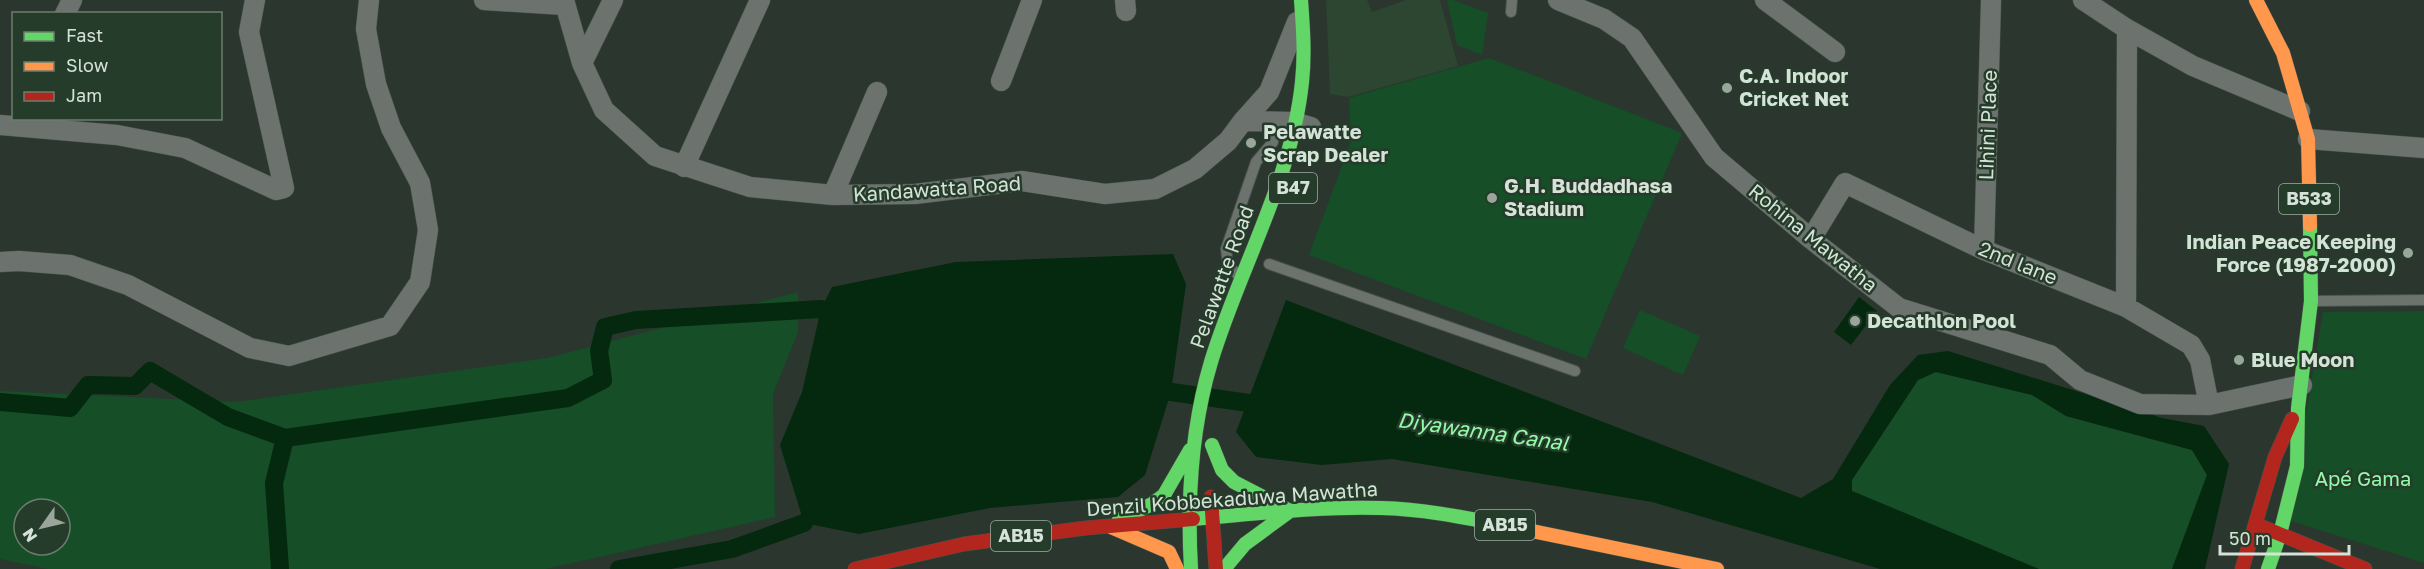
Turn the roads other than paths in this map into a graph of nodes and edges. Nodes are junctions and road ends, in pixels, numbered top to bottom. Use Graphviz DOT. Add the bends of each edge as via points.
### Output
graph roads {
  1 [pos="255,0"];
  2 [pos="369,0"];
  3 [pos="484,0"];
  4 [pos="613,0"];
  5 [pos="760,0"];
  6 [pos="1032,0"];
  7 [pos="1512,0"];
  8 [pos="1558,0"];
  9 [pos="1765,0"];
  10 [pos="1991,0"];
  11 [pos="2083,0"];
  12 [pos="2256,0"];
  13 [pos="564,3"];
  14 [pos="1301,5"];
  15 [pos="1511,12"];
  16 [pos="2127,29"];
  17 [pos="1835,52"];
  18 [pos="582,63"];
  19 [pos="1001,81"];
  20 [pos="877,92"];
  21 [pos="2300,111"];
  22 [pos="7,121"];
  23 [pos="1243,121"];
  24 [pos="1301,125"];
  25 [pos="2308,139"];
  26 [pos="1273,142"];
  27 [pos="1292,144"];
  28 [pos="2424,148"];
  29 [pos="684,167"];
  30 [pos="833,195"];
  31 [pos="1811,239"];
  32 [pos="1984,250"];
  33 [pos="0,262"];
  34 [pos="1268,264"];
  35 [pos="1242,278"];
  36 [pos="2424,300"];
  37 [pos="2310,301"];
  38 [pos="2127,307"];
  39 [pos="1575,370"];
  40 [pos="2302,386"];
  41 [pos="2209,405"];
  42 [pos="2298,408"];
  43 [pos="1195,438"];
  44 [pos="1291,511"];
  45 [pos="1212,517"];
  46 [pos="1188,518"];
  47 [pos="2255,524"];
  48 [pos="1108,525"];
  49 [pos="2280,534"];
  50 [pos="2250,538"];
  51 [pos="2279,551"];
  52 [pos="1693,566"];
  53 [pos="855,569"];
  54 [pos="1177,569"];
  55 [pos="1191,569"];
  56 [pos="1216,569"];
  57 [pos="1224,569"];
  58 [pos="1717,569"];
  59 [pos="2242,569"];
  60 [pos="2268,569"];
  61 [pos="2365,569"];
  1 -- 22 [label="street" via="249,32 284,188 276,190 185,148"];
  2 -- 33 [label="street" via="366,29 376,84 391,128 420,183 428,230 420,282 390,326 289,356 250,348 128,285 70,265"];
  3 -- 13 [label="street, Kandawatta Road"];
  4 -- 18 [label="street"];
  5 -- 29 [label="street"];
  6 -- 19 [label="street"];
  7 -- 15 [label="lane"];
  8 -- 31 [label="street, Rohina Mawatha" via="1604,19 1632,38 1714,157"];
  9 -- 17 [label="street"];
  10 -- 32 [label="street, Lihini Place"];
  11 -- 16 [label="street"];
  12 -- 21 [label="main road, B533" via="2283,53"];
  13 -- 18 [label="street, Kandawatta Road"];
  14 -- 23 [label="street, Kandawatta Road" via="1269,92"];
  14 -- 24 [label="main road, Pelawatte Road / B47"];
  16 -- 21 [label="street" via="2193,66"];
  16 -- 38 [label="street"];
  18 -- 29 [label="street, Kandawatta Road" via="604,110 655,156"];
  20 -- 30 [label="street"];
  21 -- 25 [label="main road, B533"];
  23 -- 24 [label="street"];
  23 -- 30 [label="street, Kandawatta Road" via="1228,141 1195,169 1155,189 1105,194 1022,181 915,194"];
  24 -- 26 [label="lane"];
  24 -- 27 [label="main road, Pelawatte Road / B47"];
  25 -- 28 [label="street"];
  25 -- 37 [label="main road, B533"];
  26 -- 27 [label="lane"];
  26 -- 35 [label="lane" via="1256,162 1226,249 1228,265"];
  27 -- 35 [label="main road, Pelawatte Road / B47"];
  29 -- 30 [label="street, Kandawatta Road" via="750,187"];
  31 -- 32 [label="street, 2nd lane" via="1845,183"];
  31 -- 41 [label="street, Rohina Mawatha" via="1899,308 2050,355 2080,380 2140,404"];
  32 -- 38 [label="street, 2nd lane"];
  34 -- 39 [label="lane"];
  35 -- 43 [label="main road, Pelawatte Road / B47" via="1211,363"];
  36 -- 37 [label="lane"];
  37 -- 40 [label="main road, B533"];
  38 -- 41 [label="street, 2nd lane" via="2191,345 2200,360"];
  40 -- 41 [label="street, Rohina Mawatha"];
  40 -- 42 [label="main road, B533"];
  42 -- 47 [label="main road, B533" via="2275,458"];
  42 -- 49 [label="main road, B533" via="2296,466"];
  43 -- 46 [label="main road, Pelawatte Road / B47"];
  43 -- 48 [label="main road" via="1164,495"];
  44 -- 45 [label="main road, Denzil Kobbekaduwa Mawatha / AB15"];
  44 -- 45 [label="main road" via="1233,482 1222,470 1214,436"];
  44 -- 52 [label="main road, Denzil Kobbekaduwa Mawatha / AB15" via="1380,508 1449,514"];
  44 -- 57 [label="main road" via="1245,544"];
  45 -- 46 [label="main road, Denzil Kobbekaduwa Mawatha / AB15"];
  45 -- 56 [label="main road"];
  46 -- 48 [label="main road, Denzil Kobbekaduwa Mawatha / AB15"];
  46 -- 55 [label="main road, Pelawatte Road / B47"];
  47 -- 49 [label="main road"];
  47 -- 50 [label="main road, B533"];
  48 -- 53 [label="main road, Denzil Kobbekaduwa Mawatha / AB15" via="964,544"];
  48 -- 54 [label="main road" via="1168,552"];
  49 -- 51 [label="main road, B533"];
  49 -- 61 [label="main road"];
  50 -- 51 [label="main road"];
  50 -- 59 [label="main road, B533"];
  51 -- 60 [label="main road, B533"];
  52 -- 58 [label="main road, Denzil Kobbekaduwa Mawatha / AB15"];
}
